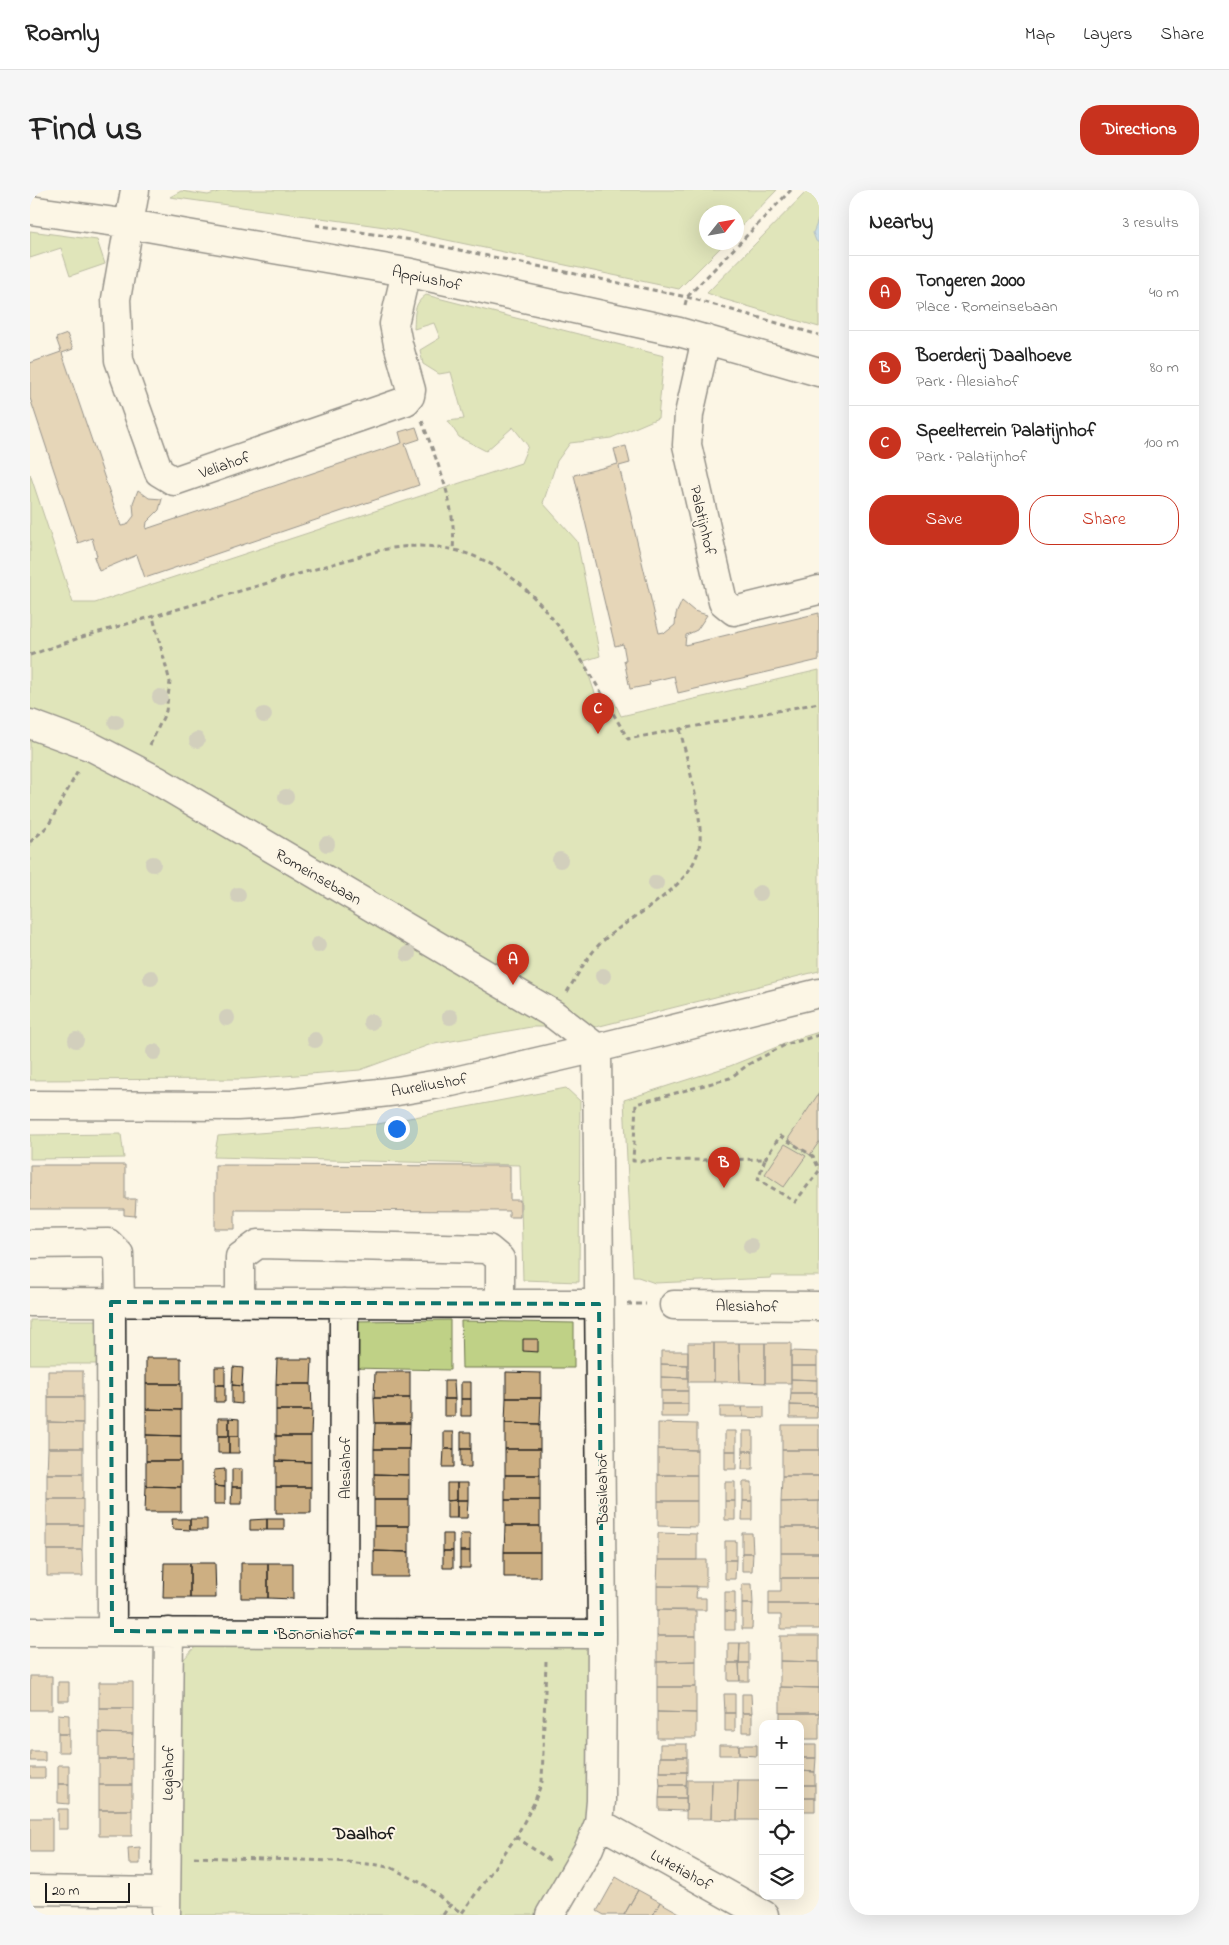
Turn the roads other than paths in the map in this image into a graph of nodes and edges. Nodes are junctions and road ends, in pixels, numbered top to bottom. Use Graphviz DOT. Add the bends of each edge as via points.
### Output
graph roads {
  1 [pos="135,190"];
  2 [pos="30,210"];
  3 [pos="130,224"];
  4 [pos="406,272"];
  5 [pos="706,339"];
  6 [pos="819,372"];
  7 [pos="819,590"];
  8 [pos="30,724"];
  9 [pos="819,993"];
  10 [pos="597,1048"];
  11 [pos="30,1105"];
  12 [pos="30,1244"];
  13 [pos="30,1302"];
  14 [pos="116,1302"];
  15 [pos="240,1303"];
  16 [pos="344,1303"];
  17 [pos="500,1304"];
  18 [pos="599,1304"];
  19 [pos="674,1304"];
  20 [pos="819,1306"];
  21 [pos="112,1631"];
  22 [pos="30,1632"];
  23 [pos="169,1632"];
  24 [pos="343,1633"];
  25 [pos="602,1634"];
  26 [pos="599,1823"];
  27 [pos="30,1890"];
  28 [pos="166,1903"];
  29 [pos="550,1915"];
  30 [pos="764,1915"];
  1 -- 3 [label="street, Veliahof"];
  2 -- 3 [label="street, Appiushof"];
  3 -- 4 [label="street, Appiushof"];
  3 -- 4 [label="street, Veliahof" via="116,299 119,360 159,472 174,481 406,401 411,390 394,324"];
  4 -- 5 [label="street, Appiushof"];
  5 -- 6 [label="street, Appiushof"];
  5 -- 7 [label="street, Palatijnhof" via="689,414 687,445 723,602 734,611"];
  8 -- 10 [label="street, Romeinsebaan" via="92,747 158,781 553,1014"];
  9 -- 10 [label="street, Aureliushof"];
  10 -- 11 [label="street, Aureliushof" via="442,1083 301,1102 237,1106"];
  10 -- 18 [label="street, Basileahof"];
  12 -- 14 [label="street" via="108,1243 119,1254"];
  13 -- 14 [label="street"];
  14 -- 15 [label="street"];
  14 -- 21 [label="street"];
  15 -- 16 [label="street"];
  15 -- 17 [label="street" via="240,1257 258,1244 488,1248 500,1259"];
  16 -- 17 [label="street"];
  16 -- 24 [label="street, Alesiahof"];
  17 -- 18 [label="street"];
  18 -- 25 [label="street, Basileahof"];
  19 -- 20 [label="street, Alesiahof"];
  21 -- 22 [label="street, Bononiahof"];
  21 -- 23 [label="street, Bononiahof"];
  23 -- 24 [label="street, Bononiahof"];
  23 -- 28 [label="street, Legiahof"];
  24 -- 25 [label="street, Bononiahof"];
  25 -- 26 [label="street, Basileahof"];
  26 -- 29 [label="street, Basileahof" via="589,1848"];
  26 -- 30 [label="street, Lutetiahof"];
  27 -- 28 [label="street"];
}
